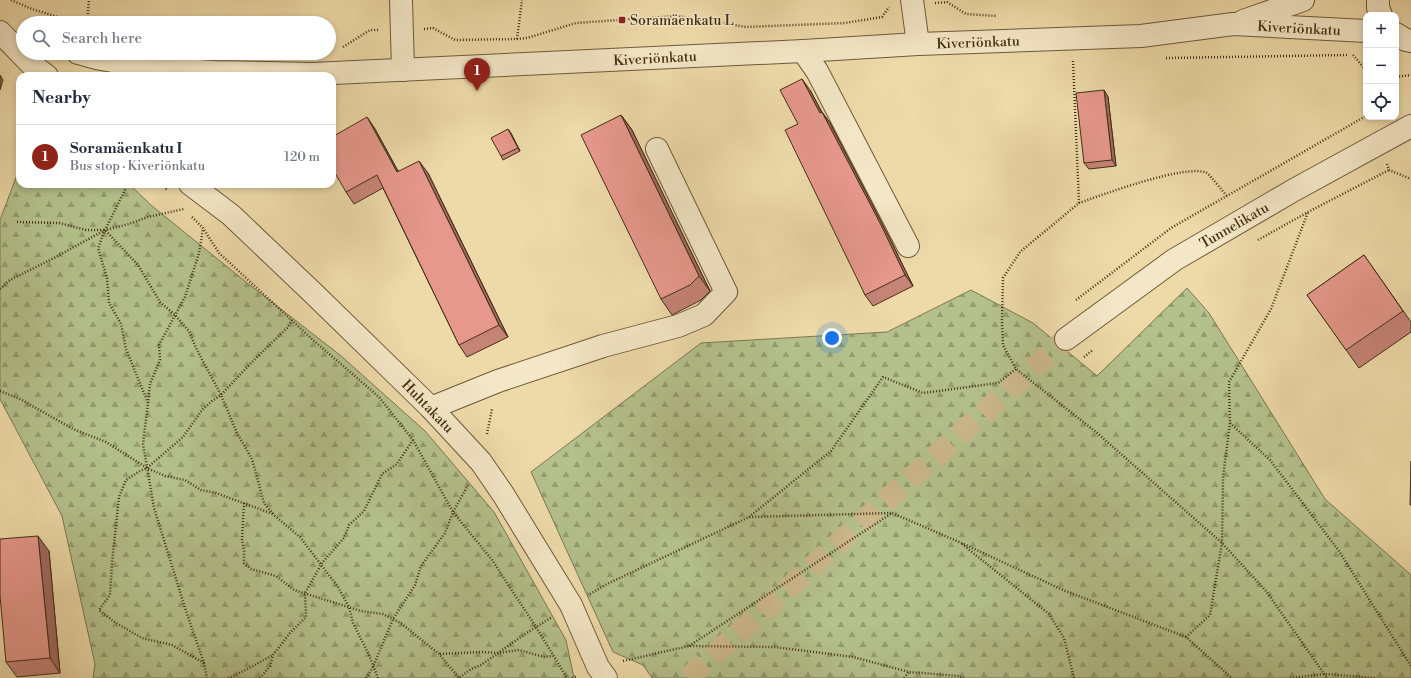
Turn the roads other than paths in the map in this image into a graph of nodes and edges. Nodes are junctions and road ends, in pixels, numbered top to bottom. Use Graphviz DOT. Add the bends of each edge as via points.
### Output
graph roads {
  1 [pos="401,0"];
  2 [pos="1303,0"];
  3 [pos="1378,0"];
  4 [pos="912,2"];
  5 [pos="1380,12"];
  6 [pos="1233,24"];
  7 [pos="0,25"];
  8 [pos="1363,31"];
  9 [pos="0,32"];
  10 [pos="16,33"];
  11 [pos="1399,36"];
  12 [pos="1411,41"];
  13 [pos="918,44"];
  14 [pos="16,49"];
  15 [pos="803,51"];
  16 [pos="27,60"];
  17 [pos="103,60"];
  18 [pos="403,70"];
  19 [pos="42,72"];
  20 [pos="148,72"];
  21 [pos="214,72"];
  22 [pos="336,73"];
  23 [pos="1411,126"];
  24 [pos="657,149"];
  25 [pos="195,188"];
  26 [pos="908,246"];
  27 [pos="1066,339"];
  28 [pos="431,408"];
  29 [pos="602,673"];
  1 -- 18 [label="street"];
  2 -- 6 [label="street, Kiveriönkatu"];
  3 -- 5 [label="street"];
  4 -- 13 [label="street"];
  6 -- 8 [label="street, Kiveriönkatu"];
  6 -- 13 [label="street, Kiveriönkatu" via="1141,36"];
  7 -- 10 [label="street"];
  9 -- 14 [label="street"];
  11 -- 12 [label="street"];
  13 -- 15 [label="street, Kiveriönkatu"];
  15 -- 18 [label="street, Kiveriönkatu"];
  15 -- 26 [label="street" via="817,71"];
  16 -- 19 [label="street"];
  17 -- 20 [label="street, Kiveriönkatu"];
  18 -- 22 [label="street, Kiveriönkatu"];
  20 -- 21 [label="street, Kiveriönkatu"];
  23 -- 27 [label="street, Tunnelikatu" via="1174,260"];
  24 -- 28 [label="street" via="726,292 704,314 678,326 603,346 498,381"];
  25 -- 28 [label="street, Huhtakatu" via="231,215"];
  28 -- 29 [label="street, Huhtakatu" via="481,462 503,494 571,606"];
}
